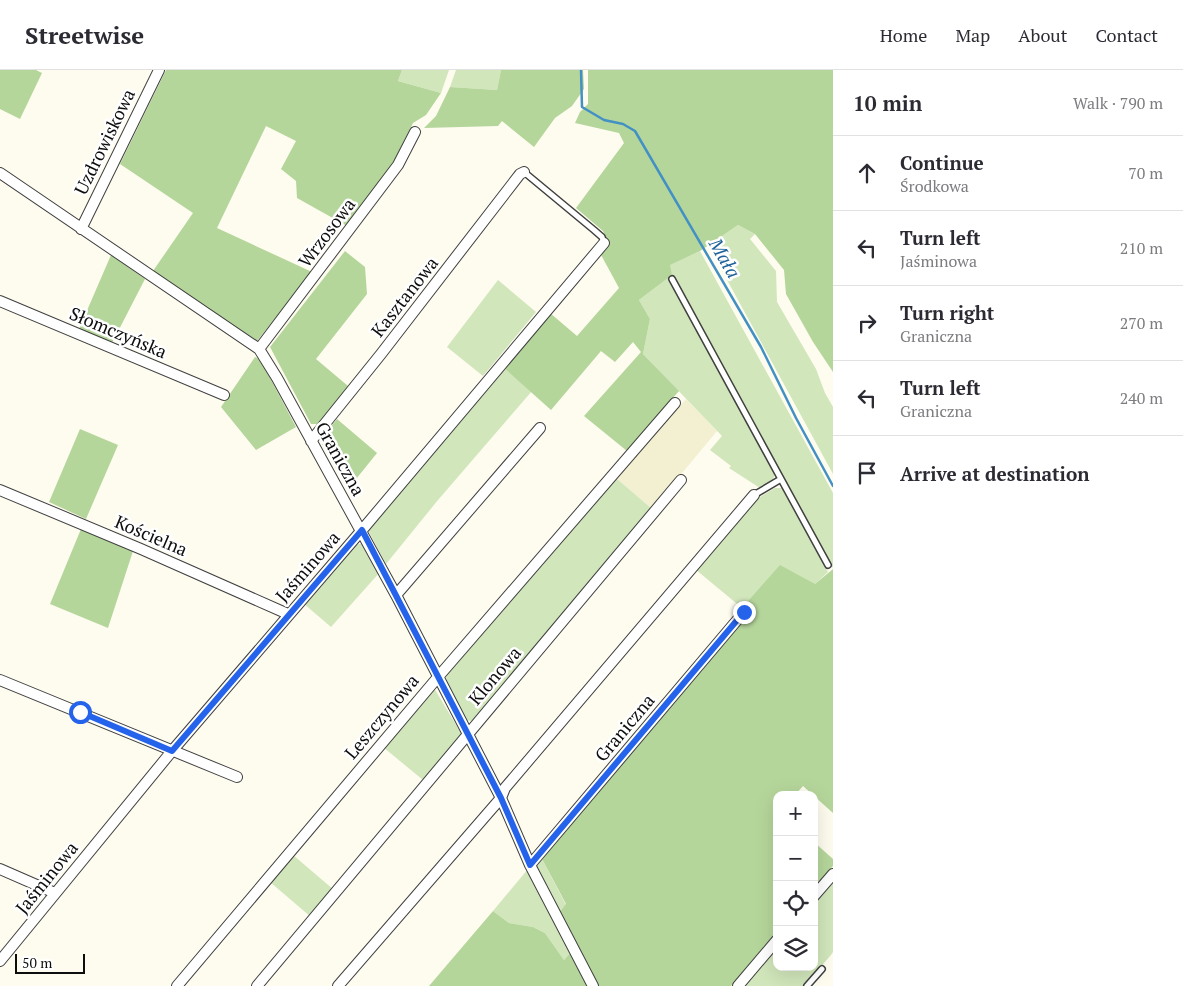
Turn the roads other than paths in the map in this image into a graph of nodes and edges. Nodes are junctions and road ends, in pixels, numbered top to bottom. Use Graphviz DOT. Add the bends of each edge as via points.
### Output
graph roads {
  1 [pos="159,70"];
  2 [pos="415,132"];
  3 [pos="524,172"];
  4 [pos="0,174"];
  5 [pos="81,229"];
  6 [pos="604,243"];
  7 [pos="672,279"];
  8 [pos="0,301"];
  9 [pos="259,349"];
  10 [pos="224,395"];
  11 [pos="675,403"];
  12 [pos="540,428"];
  13 [pos="311,441"];
  14 [pos="781,479"];
  15 [pos="681,480"];
  16 [pos="0,490"];
  17 [pos="754,495"];
  18 [pos="362,530"];
  19 [pos="828,565"];
  20 [pos="396,595"];
  21 [pos="744,612"];
  22 [pos="288,614"];
  23 [pos="438,677"];
  24 [pos="0,680"];
  25 [pos="468,734"];
  26 [pos="172,751"];
  27 [pos="237,777"];
  28 [pos="501,798"];
  29 [pos="530,865"];
  30 [pos="0,869"];
  31 [pos="833,874"];
  32 [pos="818,891"];
  33 [pos="55,894"];
  34 [pos="773,945"];
  35 [pos="0,961"];
  36 [pos="822,969"];
  37 [pos="177,986"];
  38 [pos="257,986"];
  39 [pos="338,986"];
  40 [pos="593,986"];
  41 [pos="738,986"];
  42 [pos="807,986"];
  1 -- 5 [label="street, Uzdrowiskowa"];
  2 -- 9 [label="street, Wrzosowa" via="398,165"];
  3 -- 6 [label="lane" via="602,237"];
  3 -- 13 [label="street, Kasztanowa"];
  4 -- 5 [label="street, Graniczna"];
  5 -- 9 [label="street, Graniczna"];
  6 -- 18 [label="street, Jaśminowa"];
  7 -- 14 [label="lane"];
  8 -- 10 [label="street, Słomczyńska"];
  9 -- 13 [label="street, Graniczna"];
  11 -- 23 [label="street, Leszczynowa"];
  12 -- 20 [label="street"];
  13 -- 18 [label="street, Graniczna"];
  14 -- 17 [label="lane"];
  14 -- 19 [label="lane"];
  15 -- 25 [label="street, Klonowa"];
  16 -- 22 [label="street, Kościelna"];
  17 -- 28 [label="street" via="504,788"];
  18 -- 20 [label="street, Graniczna"];
  18 -- 22 [label="street, Jaśminowa"];
  20 -- 23 [label="street, Graniczna"];
  21 -- 29 [label="street, Graniczna"];
  22 -- 26 [label="street, Jaśminowa"];
  23 -- 25 [label="street, Graniczna"];
  23 -- 37 [label="street, Leszczynowa"];
  24 -- 26 [label="street"];
  25 -- 28 [label="street, Graniczna"];
  25 -- 38 [label="street, Klonowa"];
  26 -- 27 [label="street"];
  26 -- 33 [label="street, Jaśminowa"];
  28 -- 29 [label="street, Graniczna"];
  28 -- 39 [label="street"];
  29 -- 40 [label="street, Graniczna"];
  30 -- 33 [label="street"];
  31 -- 32 [label="street"];
  33 -- 35 [label="street, Jaśminowa"];
  34 -- 41 [label="street"];
  36 -- 42 [label="lane"];
}
